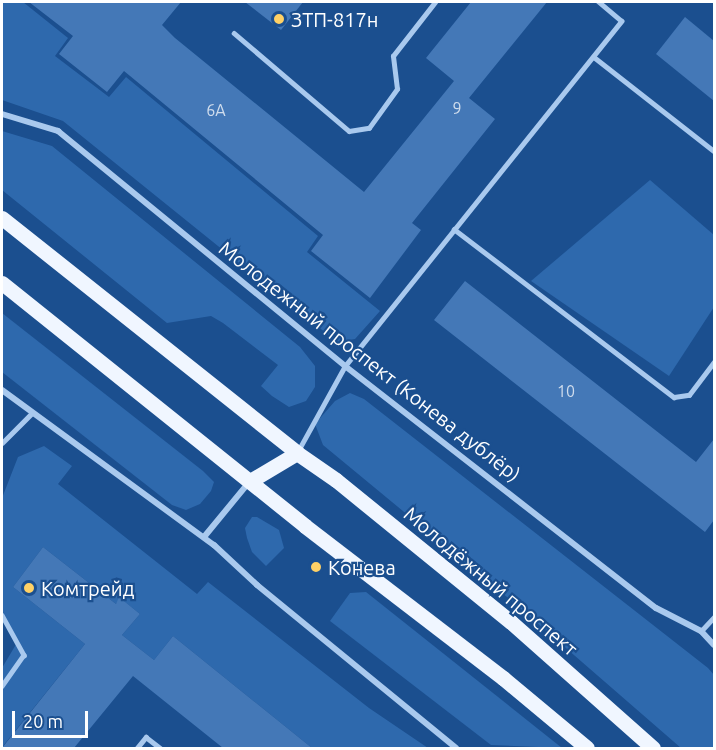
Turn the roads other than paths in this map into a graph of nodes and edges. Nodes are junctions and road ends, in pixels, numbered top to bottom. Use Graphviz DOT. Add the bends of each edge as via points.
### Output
graph roads {
  1 [pos="435,2"];
  2 [pos="598,2"];
  3 [pos="234,33"];
  4 [pos="594,57"];
  5 [pos="2,114"];
  6 [pos="714,151"];
  7 [pos="2,218"];
  8 [pos="454,229"];
  9 [pos="2,283"];
  10 [pos="714,362"];
  11 [pos="345,366"];
  12 [pos="2,390"];
  13 [pos="32,413"];
  14 [pos="2,443"];
  15 [pos="297,453"];
  16 [pos="250,481"];
  17 [pos="204,537"];
  18 [pos="2,615"];
  19 [pos="714,617"];
  20 [pos="701,631"];
  21 [pos="714,645"];
  22 [pos="2,686"];
  23 [pos="137,748"];
  24 [pos="160,748"];
  25 [pos="454,748"];
  26 [pos="587,748"];
  27 [pos="653,748"];
  1 -- 3 [label="lane" via="393,56 398,89 369,128 349,131"];
  2 -- 4 [label="lane" via="621,21"];
  4 -- 6 [label="lane"];
  4 -- 8 [label="lane"];
  5 -- 11 [label="street, Молодежный проспект (Конева дублёр)" via="58,130"];
  7 -- 15 [label="main road, Молодёжный проспект"];
  8 -- 10 [label="lane" via="674,397 689,395"];
  8 -- 11 [label="lane"];
  9 -- 16 [label="main road"];
  11 -- 15 [label="lane"];
  11 -- 20 [label="street, Молодежный проспект (Конева дублёр)" via="656,608"];
  12 -- 13 [label="street"];
  13 -- 14 [label="lane"];
  13 -- 17 [label="street"];
  15 -- 16 [label="main road"];
  15 -- 27 [label="main road, Молодёжный проспект" via="512,622"];
  16 -- 17 [label="street"];
  16 -- 26 [label="main road"];
  17 -- 25 [label="street"];
  18 -- 22 [label="lane" via="24,655"];
  19 -- 20 [label="lane"];
  20 -- 21 [label="street, Молодежный проспект (Конева дублёр)"];
  23 -- 24 [label="lane" via="146,736"];
}
